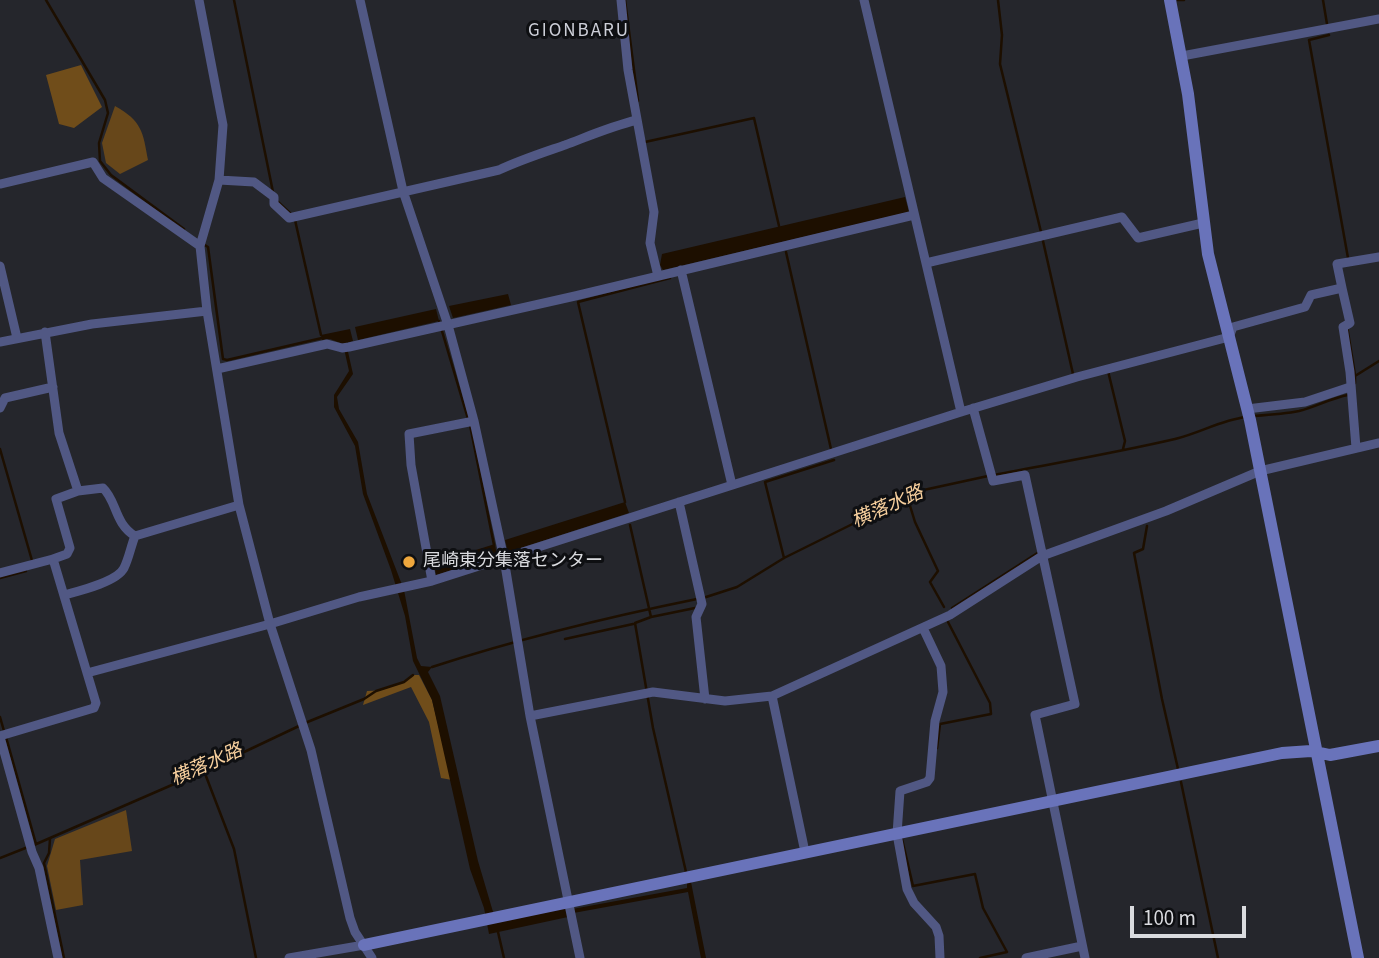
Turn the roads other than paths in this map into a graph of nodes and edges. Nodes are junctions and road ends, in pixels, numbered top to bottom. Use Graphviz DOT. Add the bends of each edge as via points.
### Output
graph roads {
  1 [pos="199,0"];
  2 [pos="360,0"];
  3 [pos="621,0"];
  4 [pos="864,0"];
  5 [pos="1170,0"];
  6 [pos="1379,19"];
  7 [pos="1182,56"];
  8 [pos="637,120"];
  9 [pos="219,180"];
  10 [pos="0,184"];
  11 [pos="403,191"];
  12 [pos="914,215"];
  13 [pos="1203,223"];
  14 [pos="201,242"];
  15 [pos="1379,257"];
  16 [pos="926,263"];
  17 [pos="0,266"];
  18 [pos="670,273"];
  19 [pos="1342,288"];
  20 [pos="207,311"];
  21 [pos="448,325"];
  22 [pos="45,332"];
  23 [pos="1229,337"];
  24 [pos="17,338"];
  25 [pos="0,342"];
  26 [pos="217,369"];
  27 [pos="53,387"];
  28 [pos="1351,393"];
  29 [pos="0,408"];
  30 [pos="973,408"];
  31 [pos="961,412"];
  32 [pos="1249,415"];
  33 [pos="469,421"];
  34 [pos="1379,443"];
  35 [pos="1356,448"];
  36 [pos="1260,471"];
  37 [pos="732,485"];
  38 [pos="78,491"];
  39 [pos="679,502"];
  40 [pos="239,505"];
  41 [pos="135,536"];
  42 [pos="1042,556"];
  43 [pos="53,559"];
  44 [pos="504,559"];
  45 [pos="0,573"];
  46 [pos="432,581"];
  47 [pos="64,595"];
  48 [pos="270,624"];
  49 [pos="923,628"];
  50 [pos="87,673"];
  51 [pos="772,696"];
  52 [pos="705,699"];
  53 [pos="530,716"];
  54 [pos="2,736"];
  55 [pos="1379,746"];
  56 [pos="1317,753"];
  57 [pos="1052,802"];
  58 [pos="897,834"];
  59 [pos="805,852"];
  60 [pos="569,901"];
  61 [pos="364,945"];
  62 [pos="1082,946"];
  63 [pos="58,958"];
  64 [pos="289,958"];
  65 [pos="372,958"];
  66 [pos="580,958"];
  67 [pos="940,958"];
  68 [pos="1026,958"];
  69 [pos="1085,958"];
  70 [pos="1358,958"];
  1 -- 9 [label="street" via="223,125"];
  2 -- 11 [label="street"];
  3 -- 8 [label="street"];
  4 -- 12 [label="street"];
  5 -- 7 [label="street"];
  6 -- 7 [label="street"];
  7 -- 13 [label="street"];
  8 -- 11 [label="street" via="607,127 499,170"];
  8 -- 18 [label="street" via="654,212 650,243"];
  9 -- 11 [label="street" via="254,182 274,197 274,204 289,218"];
  9 -- 14 [label="street"];
  10 -- 14 [label="street" via="93,162 103,178"];
  11 -- 21 [label="street"];
  12 -- 16 [label="street"];
  12 -- 18 [label="street"];
  13 -- 16 [label="street" via="1138,238 1122,217"];
  13 -- 23 [label="street"];
  14 -- 20 [label="street"];
  15 -- 19 [label="street" via="1338,264"];
  16 -- 31 [label="street"];
  17 -- 24 [label="street"];
  18 -- 21 [label="street"];
  18 -- 37 [label="street"];
  19 -- 23 [label="street" via="1311,295 1305,307 1233,327"];
  19 -- 28 [label="street"];
  20 -- 22 [label="street"];
  20 -- 26 [label="street"];
  21 -- 26 [label="street" via="345,348 327,344"];
  21 -- 33 [label="street"];
  22 -- 24 [label="street"];
  22 -- 27 [label="street"];
  23 -- 30 [label="street"];
  23 -- 32 [label="street"];
  24 -- 25 [label="street"];
  26 -- 40 [label="street"];
  27 -- 29 [label="street" via="5,398"];
  27 -- 38 [label="street" via="60,433"];
  28 -- 32 [label="street"];
  28 -- 35 [label="street"];
  30 -- 31 [label="street"];
  30 -- 42 [label="street" via="993,481 1025,475"];
  31 -- 37 [label="street"];
  32 -- 36 [label="street"];
  33 -- 44 [label="street"];
  33 -- 46 [label="street" via="409,434"];
  34 -- 35 [label="street"];
  35 -- 36 [label="street"];
  36 -- 42 [label="street"];
  36 -- 56 [label="street"];
  37 -- 39 [label="street"];
  38 -- 41 [label="street" via="107,491 117,517"];
  38 -- 43 [label="street" via="56,499 70,548"];
  39 -- 44 [label="street"];
  39 -- 52 [label="street" via="702,604 696,617"];
  40 -- 41 [label="street"];
  40 -- 48 [label="street"];
  41 -- 47 [label="street" via="118,575"];
  42 -- 49 [label="street"];
  42 -- 57 [label="street" via="1074,704 1035,715"];
  43 -- 45 [label="street"];
  43 -- 47 [label="street"];
  44 -- 46 [label="street"];
  44 -- 53 [label="street"];
  46 -- 48 [label="street"];
  47 -- 50 [label="street"];
  48 -- 50 [label="street"];
  48 -- 61 [label="street" via="305,731 350,918"];
  49 -- 51 [label="street"];
  49 -- 58 [label="street" via="941,666 943,692 935,721 930,778 900,791"];
  50 -- 54 [label="street" via="94,708"];
  51 -- 52 [label="street"];
  51 -- 59 [label="street"];
  52 -- 53 [label="street" via="649,693"];
  53 -- 60 [label="street"];
  54 -- 63 [label="street"];
  55 -- 56 [label="street"];
  56 -- 57 [label="street" via="1282,753"];
  56 -- 70 [label="street"];
  57 -- 58 [label="street"];
  57 -- 62 [label="street"];
  58 -- 59 [label="street"];
  58 -- 67 [label="street" via="907,889 936,927"];
  59 -- 60 [label="street"];
  60 -- 61 [label="street"];
  60 -- 66 [label="street"];
  61 -- 64 [label="street"];
  61 -- 65 [label="street"];
  62 -- 68 [label="street"];
  62 -- 69 [label="street"];
}
